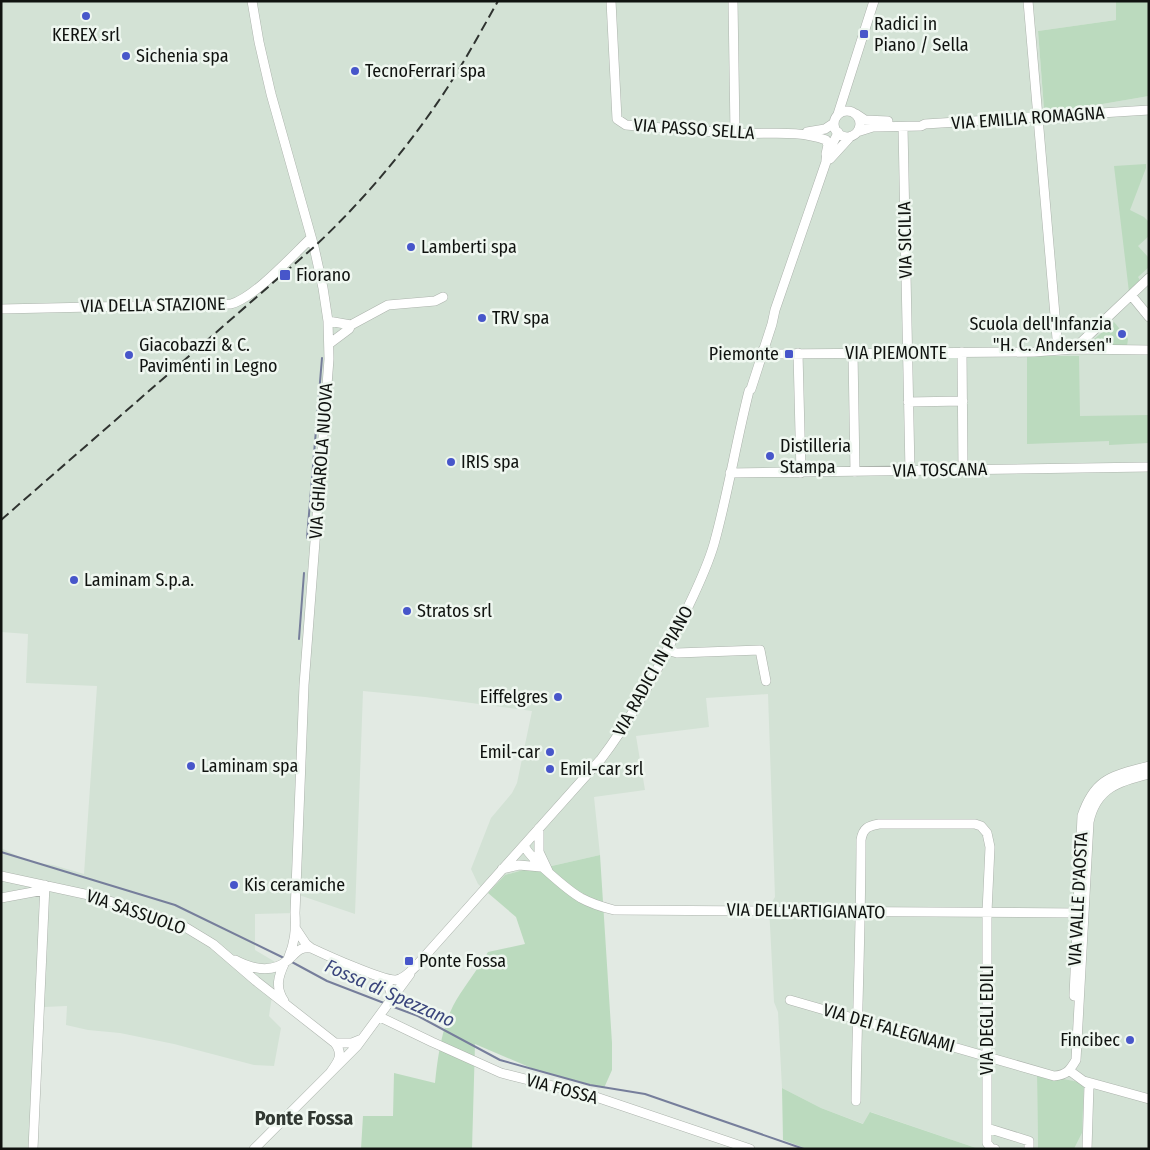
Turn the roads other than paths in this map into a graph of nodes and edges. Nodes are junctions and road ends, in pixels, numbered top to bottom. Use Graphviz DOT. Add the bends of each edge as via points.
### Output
graph roads {
  1 [pos="252,1"];
  2 [pos="610,1"];
  3 [pos="733,1"];
  4 [pos="874,1"];
  5 [pos="1028,1"];
  6 [pos="848,86"];
  7 [pos="1149,105"];
  8 [pos="1149,110"];
  9 [pos="1130,111"];
  10 [pos="854,113"];
  11 [pos="1038,117"];
  12 [pos="925,124"];
  13 [pos="837,125"];
  14 [pos="903,126"];
  15 [pos="735,133"];
  16 [pos="801,134"];
  17 [pos="854,134"];
  18 [pos="814,135"];
  19 [pos="826,160"];
  20 [pos="311,238"];
  21 [pos="1149,278"];
  22 [pos="1130,295"];
  23 [pos="443,297"];
  24 [pos="1,309"];
  25 [pos="775,310"];
  26 [pos="1149,317"];
  27 [pos="328,322"];
  28 [pos="351,326"];
  29 [pos="765,326"];
  30 [pos="329,344"];
  31 [pos="1074,349"];
  32 [pos="1058,350"];
  33 [pos="1149,350"];
  34 [pos="762,351"];
  35 [pos="962,352"];
  36 [pos="853,353"];
  37 [pos="908,353"];
  38 [pos="798,354"];
  39 [pos="752,365"];
  40 [pos="749,391"];
  41 [pos="963,401"];
  42 [pos="908,402"];
  43 [pos="1149,467"];
  44 [pos="964,470"];
  45 [pos="910,471"];
  46 [pos="855,472"];
  47 [pos="730,473"];
  48 [pos="801,473"];
  49 [pos="667,650"];
  50 [pos="766,682"];
  51 [pos="1149,766"];
  52 [pos="1149,774"];
  53 [pos="539,828"];
  54 [pos="524,845"];
  55 [pos="539,852"];
  56 [pos="502,869"];
  57 [pos="544,869"];
  58 [pos="1,876"];
  59 [pos="44,888"];
  60 [pos="1,898"];
  61 [pos="861,912"];
  62 [pos="987,912"];
  63 [pos="1076,913"];
  64 [pos="296,929"];
  65 [pos="311,948"];
  66 [pos="294,951"];
  67 [pos="228,956"];
  68 [pos="284,963"];
  69 [pos="413,969"];
  70 [pos="376,975"];
  71 [pos="790,1000"];
  72 [pos="284,1001"];
  73 [pos="388,1004"];
  74 [pos="856,1018"];
  75 [pos="362,1039"];
  76 [pos="336,1043"];
  77 [pos="988,1057"];
  78 [pos="1070,1071"];
  79 [pos="330,1073"];
  80 [pos="1083,1081"];
  81 [pos="1149,1098"];
  82 [pos="856,1101"];
  83 [pos="987,1128"];
  84 [pos="33,1149"];
  85 [pos="254,1149"];
  86 [pos="750,1149"];
  87 [pos="995,1149"];
  88 [pos="1029,1149"];
  89 [pos="1087,1149"];
  1 -- 20 [label="street, VIA GHIAROLA NUOVA" via="271,94"];
  2 -- 15 [label="street, VIA PASSO SELLA" via="617,120 626,125"];
  3 -- 15 [label="street"];
  4 -- 6 [label="street"];
  5 -- 11 [label="street"];
  6 -- 10 [label="street"];
  6 -- 13 [label="street"];
  7 -- 9 [label="street, VIA EMILIA ROMAGNA"];
  8 -- 9 [label="street, VIA EMILIA ROMAGNA"];
  9 -- 11 [label="street, VIA EMILIA ROMAGNA"];
  10 -- 12 [label="street, VIA EMILIA ROMAGNA" via="865,120 922,121"];
  10 -- 13 [label="street" via="845,111"];
  10 -- 17 [label="street" via="859,121"];
  11 -- 12 [label="street, VIA EMILIA ROMAGNA"];
  11 -- 32 [label="street"];
  12 -- 14 [label="street, VIA EMILIA ROMAGNA"];
  13 -- 16 [label="street, VIA PASSO SELLA"];
  13 -- 17 [label="street" via="845,136"];
  13 -- 18 [label="street, VIA PASSO SELLA" via="832,134"];
  13 -- 19 [label="street"];
  14 -- 17 [label="street, VIA EMILIA ROMAGNA" via="873,128"];
  14 -- 37 [label="street, VIA SICILIA"];
  15 -- 16 [label="street, VIA PASSO SELLA"];
  16 -- 18 [label="street, VIA PASSO SELLA"];
  17 -- 19 [label="street"];
  18 -- 19 [label="street" via="826,140"];
  19 -- 25 [label="street"];
  20 -- 24 [label="street, VIA DELLA STAZIONE" via="252,292 231,304"];
  20 -- 27 [label="street, VIA GHIAROLA NUOVA"];
  21 -- 22 [label="street"];
  22 -- 26 [label="street"];
  22 -- 31 [label="street"];
  23 -- 28 [label="street" via="435,301 388,305"];
  25 -- 29 [label="street"];
  25 -- 34 [label="street"];
  27 -- 28 [label="street"];
  27 -- 30 [label="street, VIA GHIAROLA NUOVA"];
  28 -- 30 [label="street"];
  29 -- 34 [label="street" via="767,331"];
  29 -- 39 [label="street"];
  30 -- 64 [label="street, VIA GHIAROLA NUOVA" via="304,686"];
  31 -- 32 [label="street, VIA PIEMONTE"];
  31 -- 33 [label="street, VIA PIEMONTE"];
  32 -- 35 [label="street, VIA PIEMONTE"];
  34 -- 38 [label="street, VIA PIEMONTE"];
  34 -- 39 [label="street"];
  34 -- 40 [label="street"];
  35 -- 37 [label="street, VIA PIEMONTE"];
  35 -- 41 [label="street"];
  36 -- 37 [label="street, VIA PIEMONTE"];
  36 -- 38 [label="street, VIA PIEMONTE"];
  36 -- 46 [label="street"];
  37 -- 42 [label="street, VIA SICILIA"];
  38 -- 48 [label="street"];
  39 -- 40 [label="street"];
  40 -- 47 [label="street, VIA RADICI IN PIANO"];
  41 -- 42 [label="street"];
  41 -- 44 [label="street"];
  42 -- 45 [label="street, VIA SICILIA"];
  43 -- 44 [label="street, VIA TOSCANA"];
  44 -- 45 [label="street, VIA TOSCANA"];
  45 -- 46 [label="street, VIA TOSCANA"];
  46 -- 48 [label="street, VIA TOSCANA"];
  47 -- 48 [label="street, VIA TOSCANA"];
  47 -- 49 [label="street, VIA RADICI IN PIANO" via="714,545"];
  49 -- 50 [label="street" via="677,654 760,650"];
  49 -- 53 [label="street, VIA RADICI IN PIANO" via="621,733"];
  51 -- 63 [label="street, VIA VALLE D'AOSTA" via="1115,775 1098,786 1088,799 1082,816"];
  52 -- 78 [label="street, VIA VALLE D'AOSTA" via="1107,789 1092,810 1076,1060"];
  53 -- 54 [label="street, VIA RADICI IN PIANO"];
  53 -- 55 [label="street, VIA DELL'ARTIGIANATO"];
  54 -- 55 [label="street"];
  54 -- 56 [label="street, VIA RADICI IN PIANO"];
  54 -- 57 [label="street, VIA DELL'ARTIGIANATO"];
  55 -- 57 [label="street, VIA DELL'ARTIGIANATO"];
  56 -- 57 [label="street" via="519,865"];
  56 -- 69 [label="street, VIA RADICI IN PIANO"];
  57 -- 61 [label="street, VIA DELL'ARTIGIANATO" via="578,897 614,910"];
  58 -- 59 [label="street, VIA SASSUOLO"];
  59 -- 60 [label="street"];
  59 -- 67 [label="street, VIA SASSUOLO" via="89,895 168,920 195,932"];
  59 -- 84 [label="street"];
  61 -- 62 [label="street, VIA DELL'ARTIGIANATO"];
  61 -- 62 [label="street, VIA DEGLI EDILI" via="862,833 868,826 879,824 981,826 987,833 990,847"];
  61 -- 74 [label="street"];
  62 -- 63 [label="street, VIA DELL'ARTIGIANATO"];
  62 -- 77 [label="street, VIA DEGLI EDILI"];
  63 -- 78 [label="street, VIA VALLE D'AOSTA"];
  64 -- 65 [label="street"];
  64 -- 66 [label="street, VIA GHIAROLA NUOVA"];
  65 -- 66 [label="street"];
  65 -- 70 [label="street"];
  66 -- 68 [label="street"];
  67 -- 68 [label="street" via="259,969"];
  67 -- 72 [label="street, VIA SASSUOLO"];
  68 -- 72 [label="street" via="278,979 279,993"];
  69 -- 70 [label="street" via="397,980"];
  69 -- 73 [label="street"];
  70 -- 73 [label="street" via="390,986"];
  71 -- 74 [label="street, VIA DEI FALEGNAMI"];
  72 -- 76 [label="street"];
  73 -- 75 [label="street"];
  73 -- 86 [label="street, VIA FOSSA" via="432,1042 501,1073 592,1096"];
  74 -- 77 [label="street, VIA DEI FALEGNAMI"];
  74 -- 82 [label="street"];
  75 -- 76 [label="street"];
  75 -- 79 [label="street"];
  76 -- 79 [label="street" via="339,1060"];
  77 -- 78 [label="street" via="1054,1076"];
  77 -- 83 [label="street, VIA DEGLI EDILI"];
  78 -- 80 [label="street"];
  79 -- 85 [label="street"];
  80 -- 81 [label="street"];
  80 -- 89 [label="street" via="1089,1085"];
  83 -- 87 [label="street, VIA DEGLI EDILI" via="987,1143"];
  83 -- 88 [label="street" via="1030,1141"];
}
